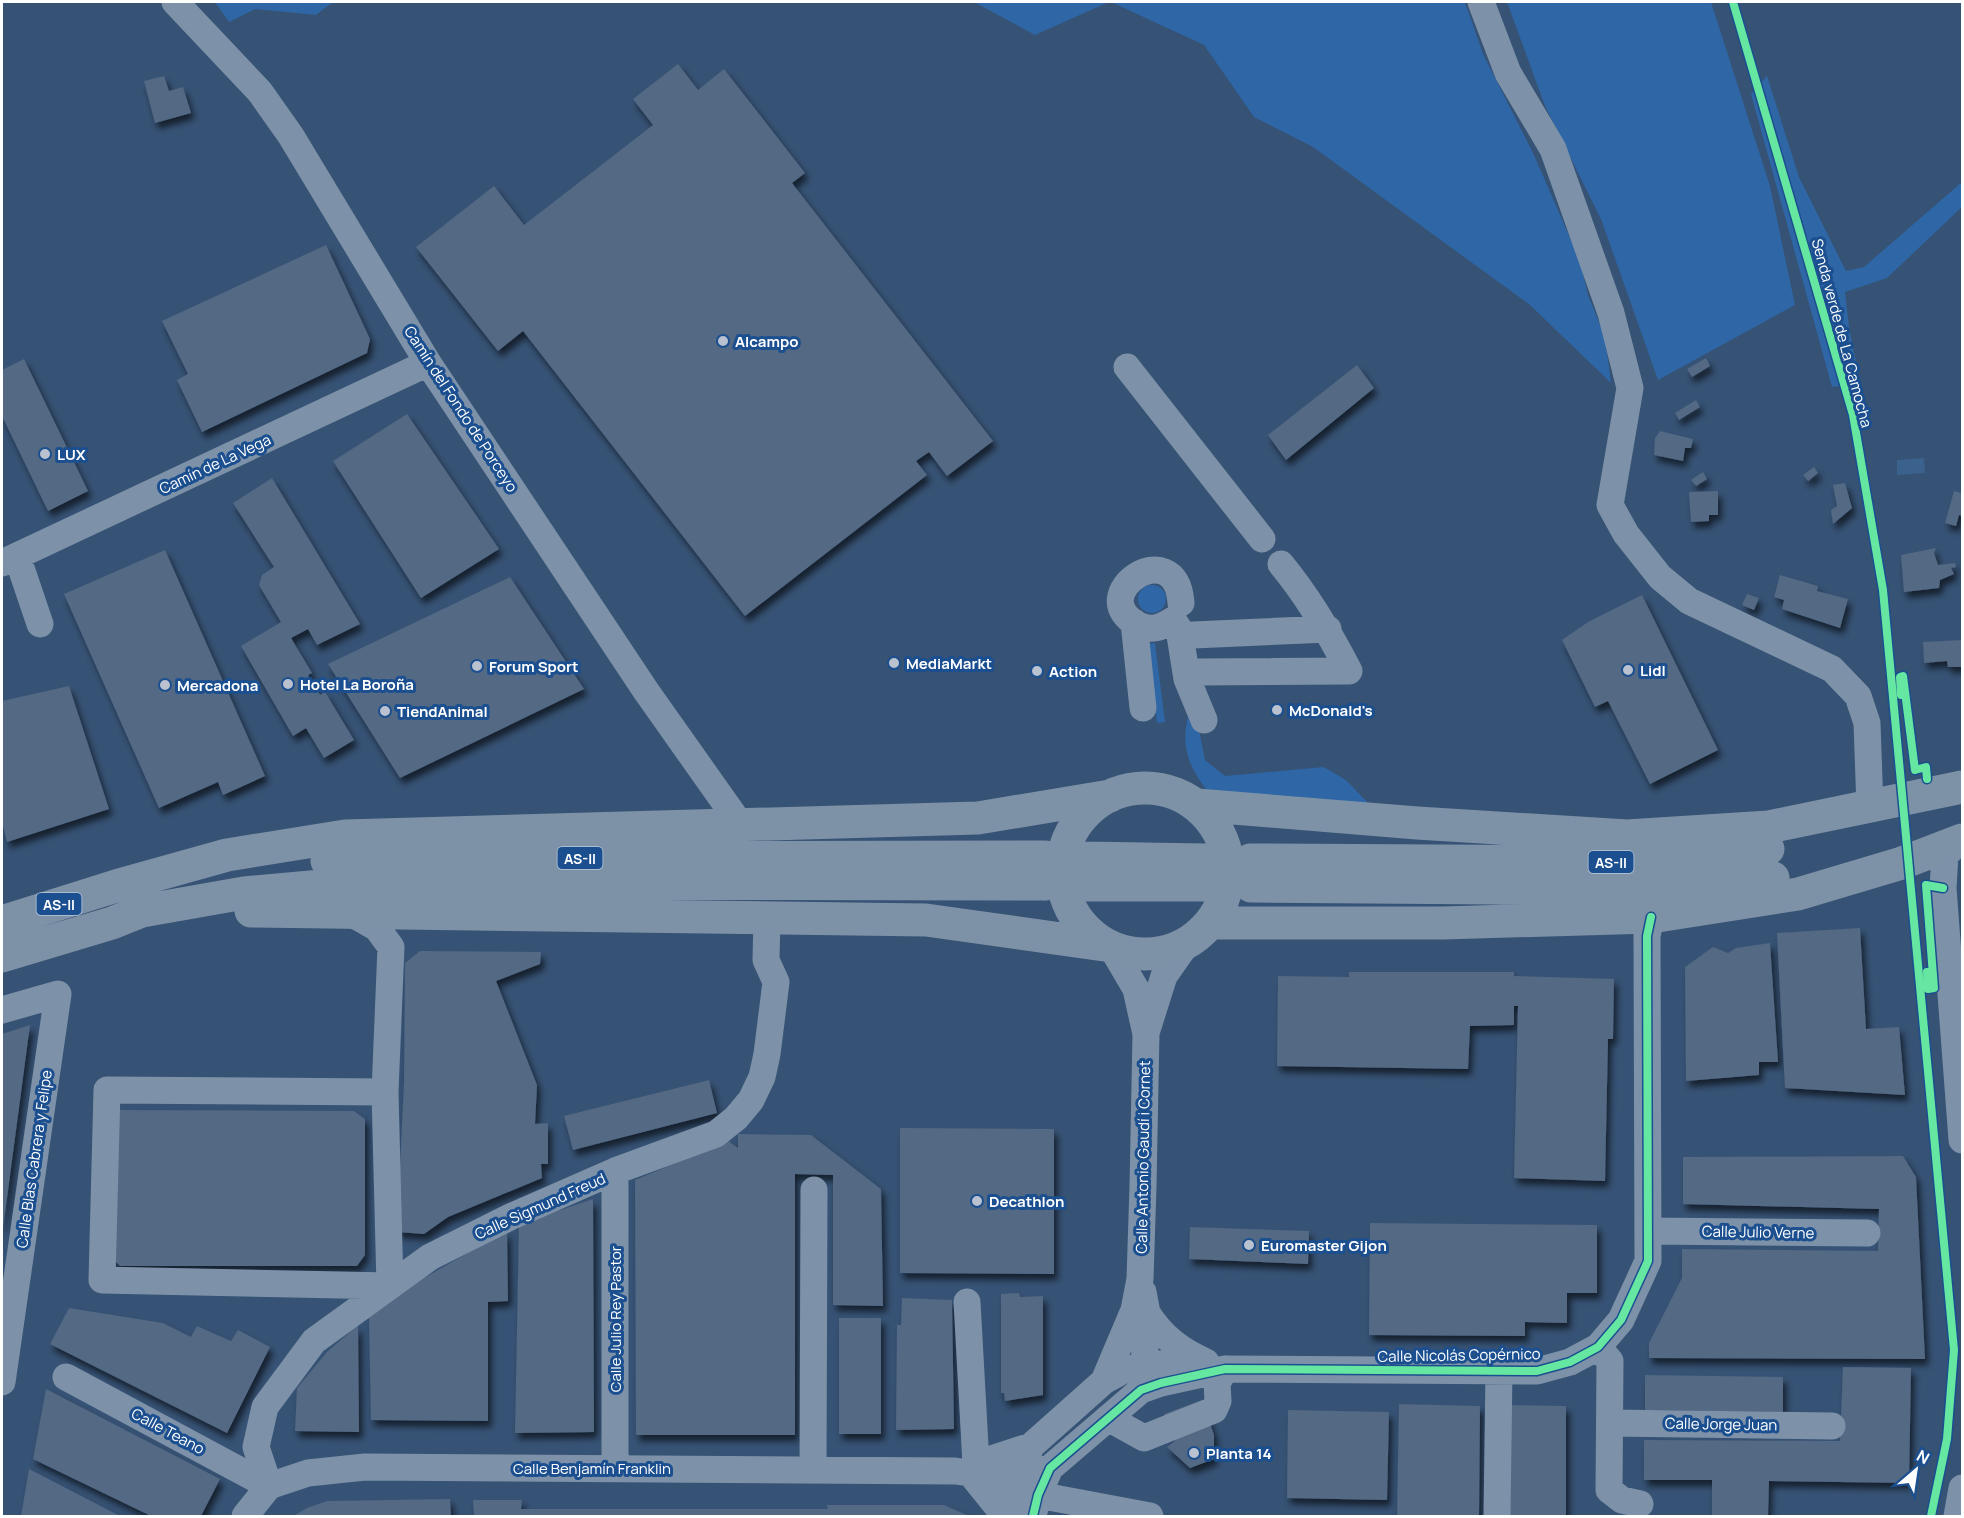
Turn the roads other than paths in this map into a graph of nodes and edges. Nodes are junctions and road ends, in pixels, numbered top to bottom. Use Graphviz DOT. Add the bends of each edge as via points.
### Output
graph roads {
  1 [pos="175,2"];
  2 [pos="1481,2"];
  3 [pos="428,363"];
  4 [pos="1127,367"];
  5 [pos="1262,538"];
  6 [pos="9,560"];
  7 [pos="1281,564"];
  8 [pos="1305,593"];
  9 [pos="1123,611"];
  10 [pos="1182,619"];
  11 [pos="39,624"];
  12 [pos="1328,629"];
  13 [pos="1275,632"];
  14 [pos="1197,672"];
  15 [pos="1143,708"];
  16 [pos="1204,720"];
  17 [pos="1962,787"];
  18 [pos="1962,794"];
  19 [pos="1110,796"];
  20 [pos="1197,805"];
  21 [pos="1870,808"];
  22 [pos="740,824"];
  23 [pos="1962,837"];
  24 [pos="1085,872"];
  25 [pos="1204,873"];
  26 [pos="116,886"];
  27 [pos="349,912"];
  28 [pos="430,913"];
  29 [pos="767,917"];
  30 [pos="1651,917"];
  31 [pos="2,922"];
  32 [pos="112,923"];
  33 [pos="1211,923"];
  34 [pos="1185,946"];
  35 [pos="391,947"];
  36 [pos="1108,947"];
  37 [pos="2,956"];
  38 [pos="2,1010"];
  39 [pos="1146,1034"];
  40 [pos="386,1092"];
  41 [pos="1962,1140"];
  42 [pos="615,1171"];
  43 [pos="814,1190"];
  44 [pos="1648,1231"];
  45 [pos="1867,1233"];
  46 [pos="390,1286"];
  47 [pos="967,1302"];
  48 [pos="1141,1312"];
  49 [pos="1598,1347"];
  50 [pos="1216,1366"];
  51 [pos="1498,1370"];
  52 [pos="66,1377"];
  53 [pos="1149,1380"];
  54 [pos="1104,1381"];
  55 [pos="2,1382"];
  56 [pos="1108,1418"];
  57 [pos="1610,1423"];
  58 [pos="1832,1426"];
  59 [pos="1031,1446"];
  60 [pos="615,1467"];
  61 [pos="1050,1468"];
  62 [pos="813,1469"];
  63 [pos="967,1470"];
  64 [pos="1020,1475"];
  65 [pos="269,1486"];
  66 [pos="1962,1488"];
  67 [pos="1640,1504"];
  68 [pos="1032,1509"];
  69 [pos="245,1516"];
  70 [pos="1005,1516"];
  71 [pos="1010,1516"];
  72 [pos="1155,1516"];
  73 [pos="1497,1516"];
  74 [pos="1957,1516"];
  1 -- 3 [label="street, Camín del Fondo de Porceyo" via="260,92 285,127"];
  2 -- 21 [label="street" via="1508,73 1553,149 1611,313 1630,388 1610,505 1626,534 1660,578 1689,600 1832,669 1858,696 1866,723"];
  3 -- 6 [label="street, Camín de La Vega"];
  3 -- 22 [label="street, Camín del Fondo de Porceyo"];
  4 -- 5 [label="street"];
  6 -- 11 [label="street"];
  7 -- 8 [label="street"];
  8 -- 12 [label="street"];
  8 -- 13 [label="street" via="1275,623"];
  9 -- 10 [label="street" via="1145,628 1155,629"];
  9 -- 10 [label="street" via="1121,598 1129,580 1145,571 1163,573 1177,584"];
  9 -- 15 [label="street"];
  10 -- 13 [label="street"];
  10 -- 16 [label="street" via="1179,629 1187,679"];
  12 -- 13 [label="street"];
  12 -- 14 [label="street" via="1349,671"];
  17 -- 21 [label="highway"];
  18 -- 23 [label="highway, AS-II" via="1883,822 1772,849 1621,862 1250,873 1618,889 1770,879"];
  19 -- 20 [label="highway" via="1125,789 1156,788 1176,793"];
  19 -- 22 [label="highway" via="978,818"];
  19 -- 36 [label="highway" via="1086,814 1074,830 1063,854 1061,870 1070,908 1081,925"];
  20 -- 21 [label="highway" via="1627,836 1769,827"];
  20 -- 33 [label="highway" via="1222,838 1229,866 1226,893"];
  22 -- 26 [label="highway" via="345,836 227,855"];
  23 -- 30 [label="highway" via="1902,863 1798,894"];
  23 -- 41 [label="street" via="1945,855 1943,888"];
  24 -- 25 [label="highway"];
  26 -- 31 [label="highway, AS-II"];
  26 -- 32 [label="highway, AS-II" via="351,858 1045,871 355,883 244,893 142,911"];
  27 -- 28 [label="highway"];
  27 -- 32 [label="highway" via="232,911 170,921"];
  27 -- 35 [label="street" via="377,928"];
  28 -- 29 [label="highway"];
  28 -- 35 [label="street"];
  29 -- 36 [label="highway" via="926,920"];
  29 -- 42 [label="street, Calle Sigmund Freud" via="766,960 776,982 767,1054 751,1100 716,1134"];
  30 -- 33 [label="highway" via="1443,923"];
  30 -- 44 [label="street, Calle Nicolás Copérnico" via="1647,936"];
  32 -- 37 [label="highway, AS-II"];
  33 -- 34 [label="highway"];
  34 -- 36 [label="highway" via="1161,955"];
  34 -- 39 [label="street, Calle Antonio Gaudí i Cornet" via="1164,976"];
  35 -- 40 [label="street"];
  36 -- 39 [label="street, Calle Antonio Gaudí i Cornet" via="1136,989"];
  38 -- 55 [label="street, Calle Blas Cabrera y Felipe" via="58,994"];
  39 -- 48 [label="street, Calle Antonio Gaudí i Cornet"];
  40 -- 46 [label="street"];
  40 -- 46 [label="street" via="107,1090 102,1280"];
  42 -- 46 [label="street, Calle Sigmund Freud" via="440,1252"];
  42 -- 60 [label="street, Calle Julio Rey Pastor"];
  43 -- 62 [label="street"];
  44 -- 45 [label="street, Calle Julio Verne"];
  44 -- 49 [label="street, Calle Nicolás Copérnico" via="1648,1261 1637,1290 1621,1320"];
  46 -- 65 [label="street, Calle Sigmund Freud" via="314,1341 265,1407 256,1447"];
  47 -- 63 [label="street"];
  48 -- 50 [label="street, Calle Nicolás Copérnico" via="1181,1351"];
  48 -- 53 [label="street, Calle Antonio Gaudí i Cornet"];
  48 -- 54 [label="street"];
  49 -- 51 [label="street, Calle Nicolás Copérnico" via="1570,1362 1537,1371"];
  49 -- 57 [label="street" via="1610,1361"];
  50 -- 51 [label="street, Calle Nicolás Copérnico"];
  50 -- 53 [label="street, Calle Nicolás Copérnico"];
  50 -- 56 [label="street" via="1218,1401 1214,1410 1144,1438"];
  51 -- 73 [label="street"];
  52 -- 65 [label="street, Calle Teano"];
  53 -- 54 [label="street" via="1126,1369"];
  53 -- 56 [label="street"];
  54 -- 59 [label="street"];
  56 -- 61 [label="street"];
  57 -- 58 [label="street, Calle Jorge Juan"];
  57 -- 67 [label="street" via="1609,1490 1622,1500"];
  59 -- 63 [label="street, Calle Benjamín Franklin"];
  59 -- 64 [label="street"];
  60 -- 62 [label="street, Calle Benjamín Franklin"];
  60 -- 65 [label="street, Calle Benjamín Franklin" via="365,1467 308,1473"];
  61 -- 64 [label="street, Calle Benjamín Franklin"];
  61 -- 68 [label="street"];
  62 -- 63 [label="street, Calle Benjamín Franklin"];
  63 -- 64 [label="street, Calle Benjamín Franklin" via="1006,1478"];
  63 -- 70 [label="street"];
  64 -- 68 [label="street"];
  64 -- 71 [label="street"];
  65 -- 69 [label="street"];
  66 -- 74 [label="street"];
  68 -- 72 [label="street"];
}
